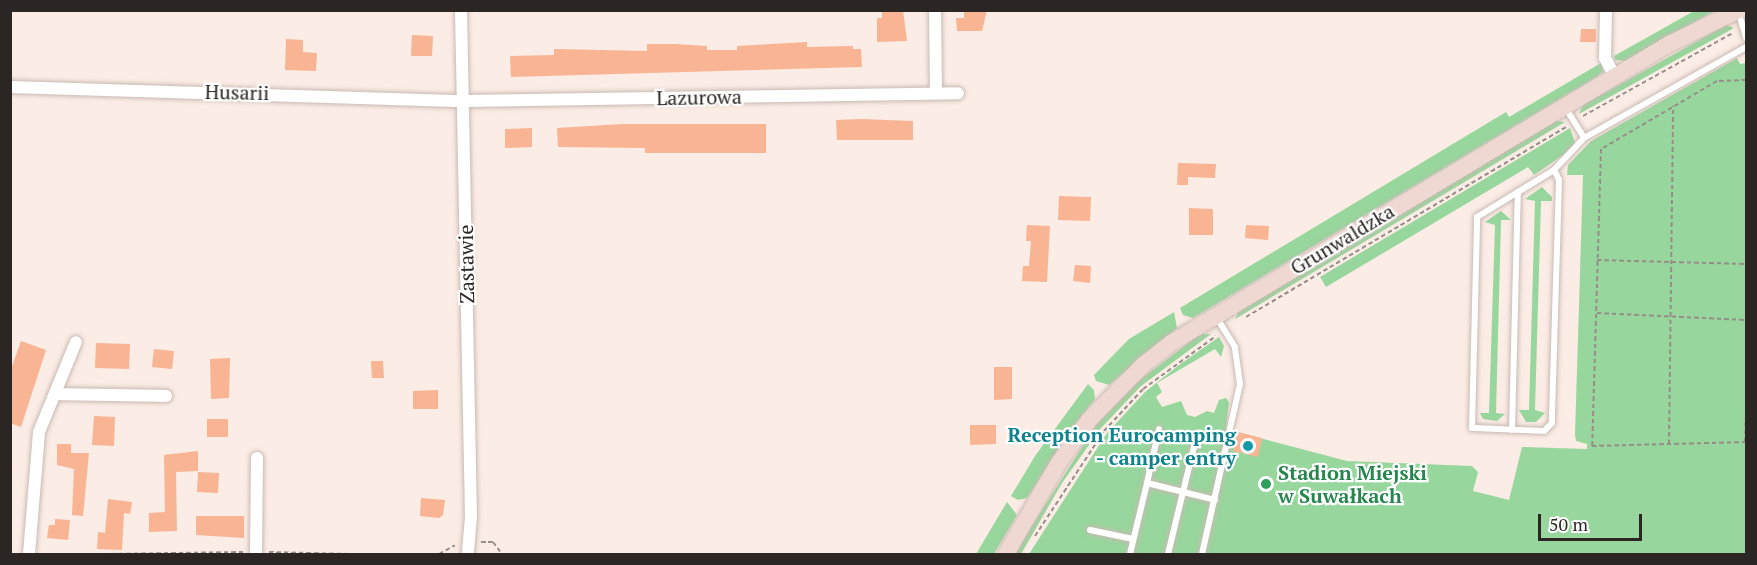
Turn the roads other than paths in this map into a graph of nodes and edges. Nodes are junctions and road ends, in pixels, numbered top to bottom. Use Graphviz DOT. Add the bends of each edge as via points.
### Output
graph roads {
  1 [pos="461,10"];
  2 [pos="935,10"];
  3 [pos="1606,10"];
  4 [pos="1738,11"];
  5 [pos="1746,38"];
  6 [pos="1746,47"];
  7 [pos="1615,77"];
  8 [pos="10,87"];
  9 [pos="936,93"];
  10 [pos="958,93"];
  11 [pos="462,100"];
  12 [pos="1564,107"];
  13 [pos="1584,138"];
  14 [pos="1554,170"];
  15 [pos="1518,192"];
  16 [pos="1215,315"];
  17 [pos="76,342"];
  18 [pos="55,394"];
  19 [pos="166,396"];
  20 [pos="1159,429"];
  21 [pos="1512,430"];
  22 [pos="1197,438"];
  23 [pos="257,458"];
  24 [pos="1147,483"];
  25 [pos="1183,493"];
  26 [pos="1215,500"];
  27 [pos="471,517"];
  28 [pos="1090,530"];
  29 [pos="1133,540"];
  30 [pos="468,548"];
  31 [pos="1007,550"];
  32 [pos="256,553"];
  33 [pos="29,555"];
  34 [pos="477,555"];
  35 [pos="1130,555"];
  36 [pos="1168,555"];
  37 [pos="1202,555"];
  1 -- 11 [label="street, Zastawie"];
  2 -- 9 [label="street"];
  3 -- 7 [label="street" via="1605,58"];
  4 -- 5 [label="lane"];
  4 -- 7 [label="main road, Grunwaldzka" via="1694,31"];
  6 -- 13 [label="lane"];
  7 -- 12 [label="main road, Grunwaldzka"];
  8 -- 11 [label="street, Husarii"];
  9 -- 10 [label="street, Lazurowa"];
  9 -- 11 [label="street, Lazurowa"];
  11 -- 27 [label="street, Zastawie"];
  12 -- 13 [label="lane"];
  12 -- 16 [label="main road, Grunwaldzka"];
  13 -- 14 [label="lane"];
  14 -- 15 [label="lane"];
  14 -- 21 [label="lane" via="1559,180 1552,423 1544,431"];
  15 -- 21 [label="lane"];
  15 -- 21 [label="lane" via="1477,217 1472,428"];
  16 -- 26 [label="lane" via="1235,347 1240,384"];
  16 -- 31 [label="main road, Grunwaldzka" via="1143,365 1111,395 1058,464"];
  17 -- 18 [label="street"];
  18 -- 19 [label="street"];
  18 -- 33 [label="street" via="39,432"];
  20 -- 24 [label="lane"];
  22 -- 25 [label="lane"];
  23 -- 32 [label="street"];
  24 -- 25 [label="lane"];
  24 -- 29 [label="lane"];
  25 -- 26 [label="lane"];
  25 -- 36 [label="lane"];
  26 -- 37 [label="lane"];
  27 -- 30 [label="street, Zastawie"];
  27 -- 34 [label="street, Zastawie"];
  28 -- 29 [label="lane"];
  29 -- 35 [label="lane"];
}
